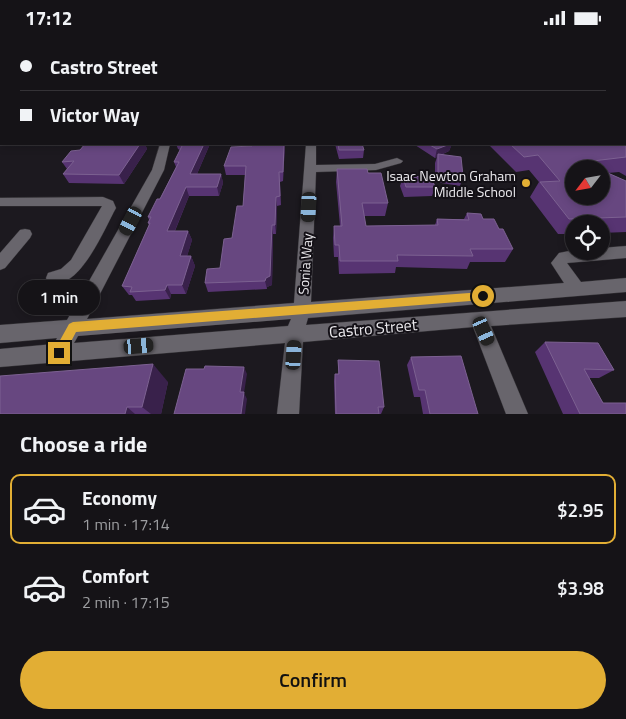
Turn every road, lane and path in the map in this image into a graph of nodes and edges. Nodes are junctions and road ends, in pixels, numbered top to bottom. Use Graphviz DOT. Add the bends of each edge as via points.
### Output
graph roads {
  1 [pos="164,145"];
  2 [pos="311,145"];
  3 [pos="397,161"];
  4 [pos="311,169"];
  5 [pos="0,202"];
  6 [pos="25,234"];
  7 [pos="626,252"];
  8 [pos="0,264"];
  9 [pos="54,279"];
  10 [pos="626,285"];
  11 [pos="577,289"];
  12 [pos="626,309"];
  13 [pos="302,310"];
  14 [pos="479,319"];
  15 [pos="73,327"];
  16 [pos="295,333"];
  17 [pos="0,334"];
  18 [pos="59,353"];
  19 [pos="0,358"];
  20 [pos="288,414"];
  21 [pos="517,414"];
  1 -- 15 [label="street" via="158,170"];
  2 -- 4 [label="street, Sonia Way"];
  3 -- 4 [label="street" via="376,167"];
  4 -- 13 [label="street, Sonia Way"];
  5 -- 9 [label="street" via="108,203 109,208 71,272"];
  6 -- 8 [label="street"];
  7 -- 11 [label="street" via="562,260"];
  10 -- 11 [label="street, Castro Street"];
  11 -- 13 [label="street, Castro Street"];
  12 -- 14 [label="street, Castro Street"];
  13 -- 15 [label="street, Castro Street"];
  13 -- 16 [label="street, Sonia Way"];
  14 -- 16 [label="street, Castro Street"];
  14 -- 21 [label="street"];
  15 -- 17 [label="street, Castro Street"];
  15 -- 18 [label="street"];
  16 -- 18 [label="street, Castro Street"];
  16 -- 20 [label="street, Sonia Way"];
  18 -- 19 [label="street, Castro Street"];
}
